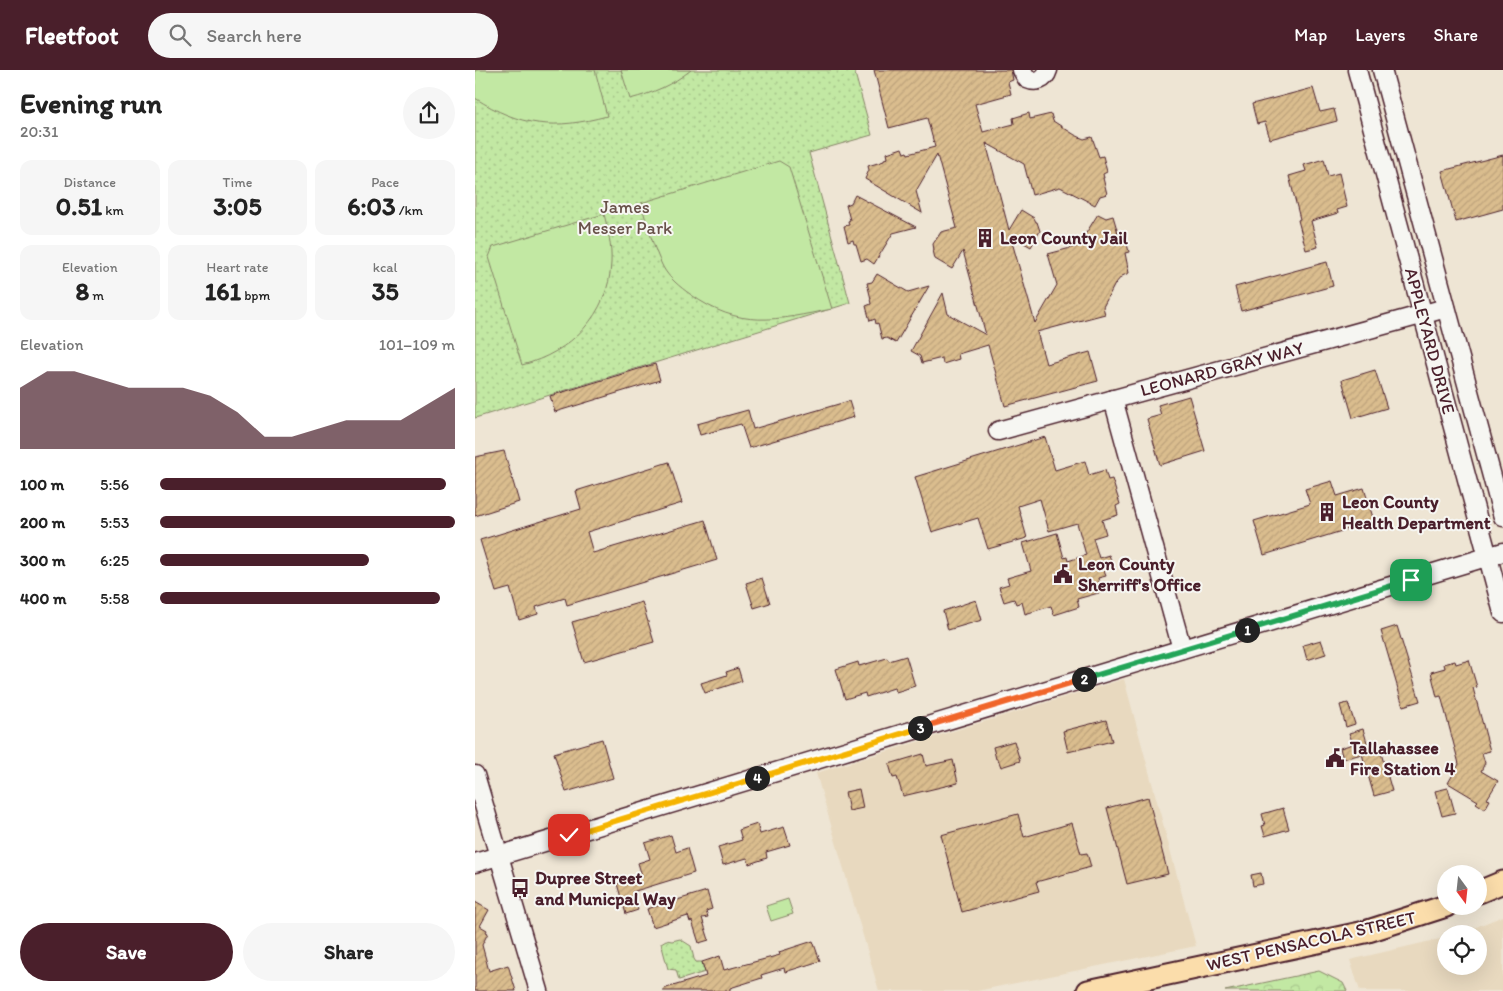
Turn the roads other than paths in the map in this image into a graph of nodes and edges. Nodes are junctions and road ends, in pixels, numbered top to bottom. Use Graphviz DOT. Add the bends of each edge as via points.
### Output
graph roads {
  1 [pos="1022,70"];
  2 [pos="1048,70"];
  3 [pos="1357,70"];
  4 [pos="1382,70"];
  5 [pos="1446,308"];
  6 [pos="1423,314"];
  7 [pos="1113,399"];
  8 [pos="998,431"];
  9 [pos="1503,517"];
  10 [pos="1495,555"];
  11 [pos="1503,613"];
  12 [pos="1182,649"];
  13 [pos="475,775"];
  14 [pos="499,856"];
  15 [pos="475,863"];
  16 [pos="1503,882"];
  17 [pos="1487,889"];
  18 [pos="1437,909"];
  19 [pos="539,991"];
  20 [pos="1088,991"];
  1 -- 2 [label="street" via="1027,79 1036,81 1044,78"];
  3 -- 6 [label="street, APPLEYARD DRIVE"];
  4 -- 5 [label="street, APPLEYARD DRIVE"];
  5 -- 6 [label="street, LEONARD GRAY WAY"];
  5 -- 9 [label="street, APPLEYARD DRIVE"];
  6 -- 7 [label="street, LEONARD GRAY WAY"];
  6 -- 10 [label="street, APPLEYARD DRIVE"];
  7 -- 8 [label="street, LEONARD GRAY WAY"];
  7 -- 12 [label="street"];
  10 -- 11 [label="street, APPLEYARD DRIVE"];
  10 -- 12 [label="street"];
  12 -- 14 [label="street"];
  13 -- 14 [label="street"];
  14 -- 15 [label="street"];
  14 -- 19 [label="street"];
  16 -- 17 [label="main road"];
  18 -- 20 [label="main road, WEST PENSACOLA STREET" via="1365,932"];
}
